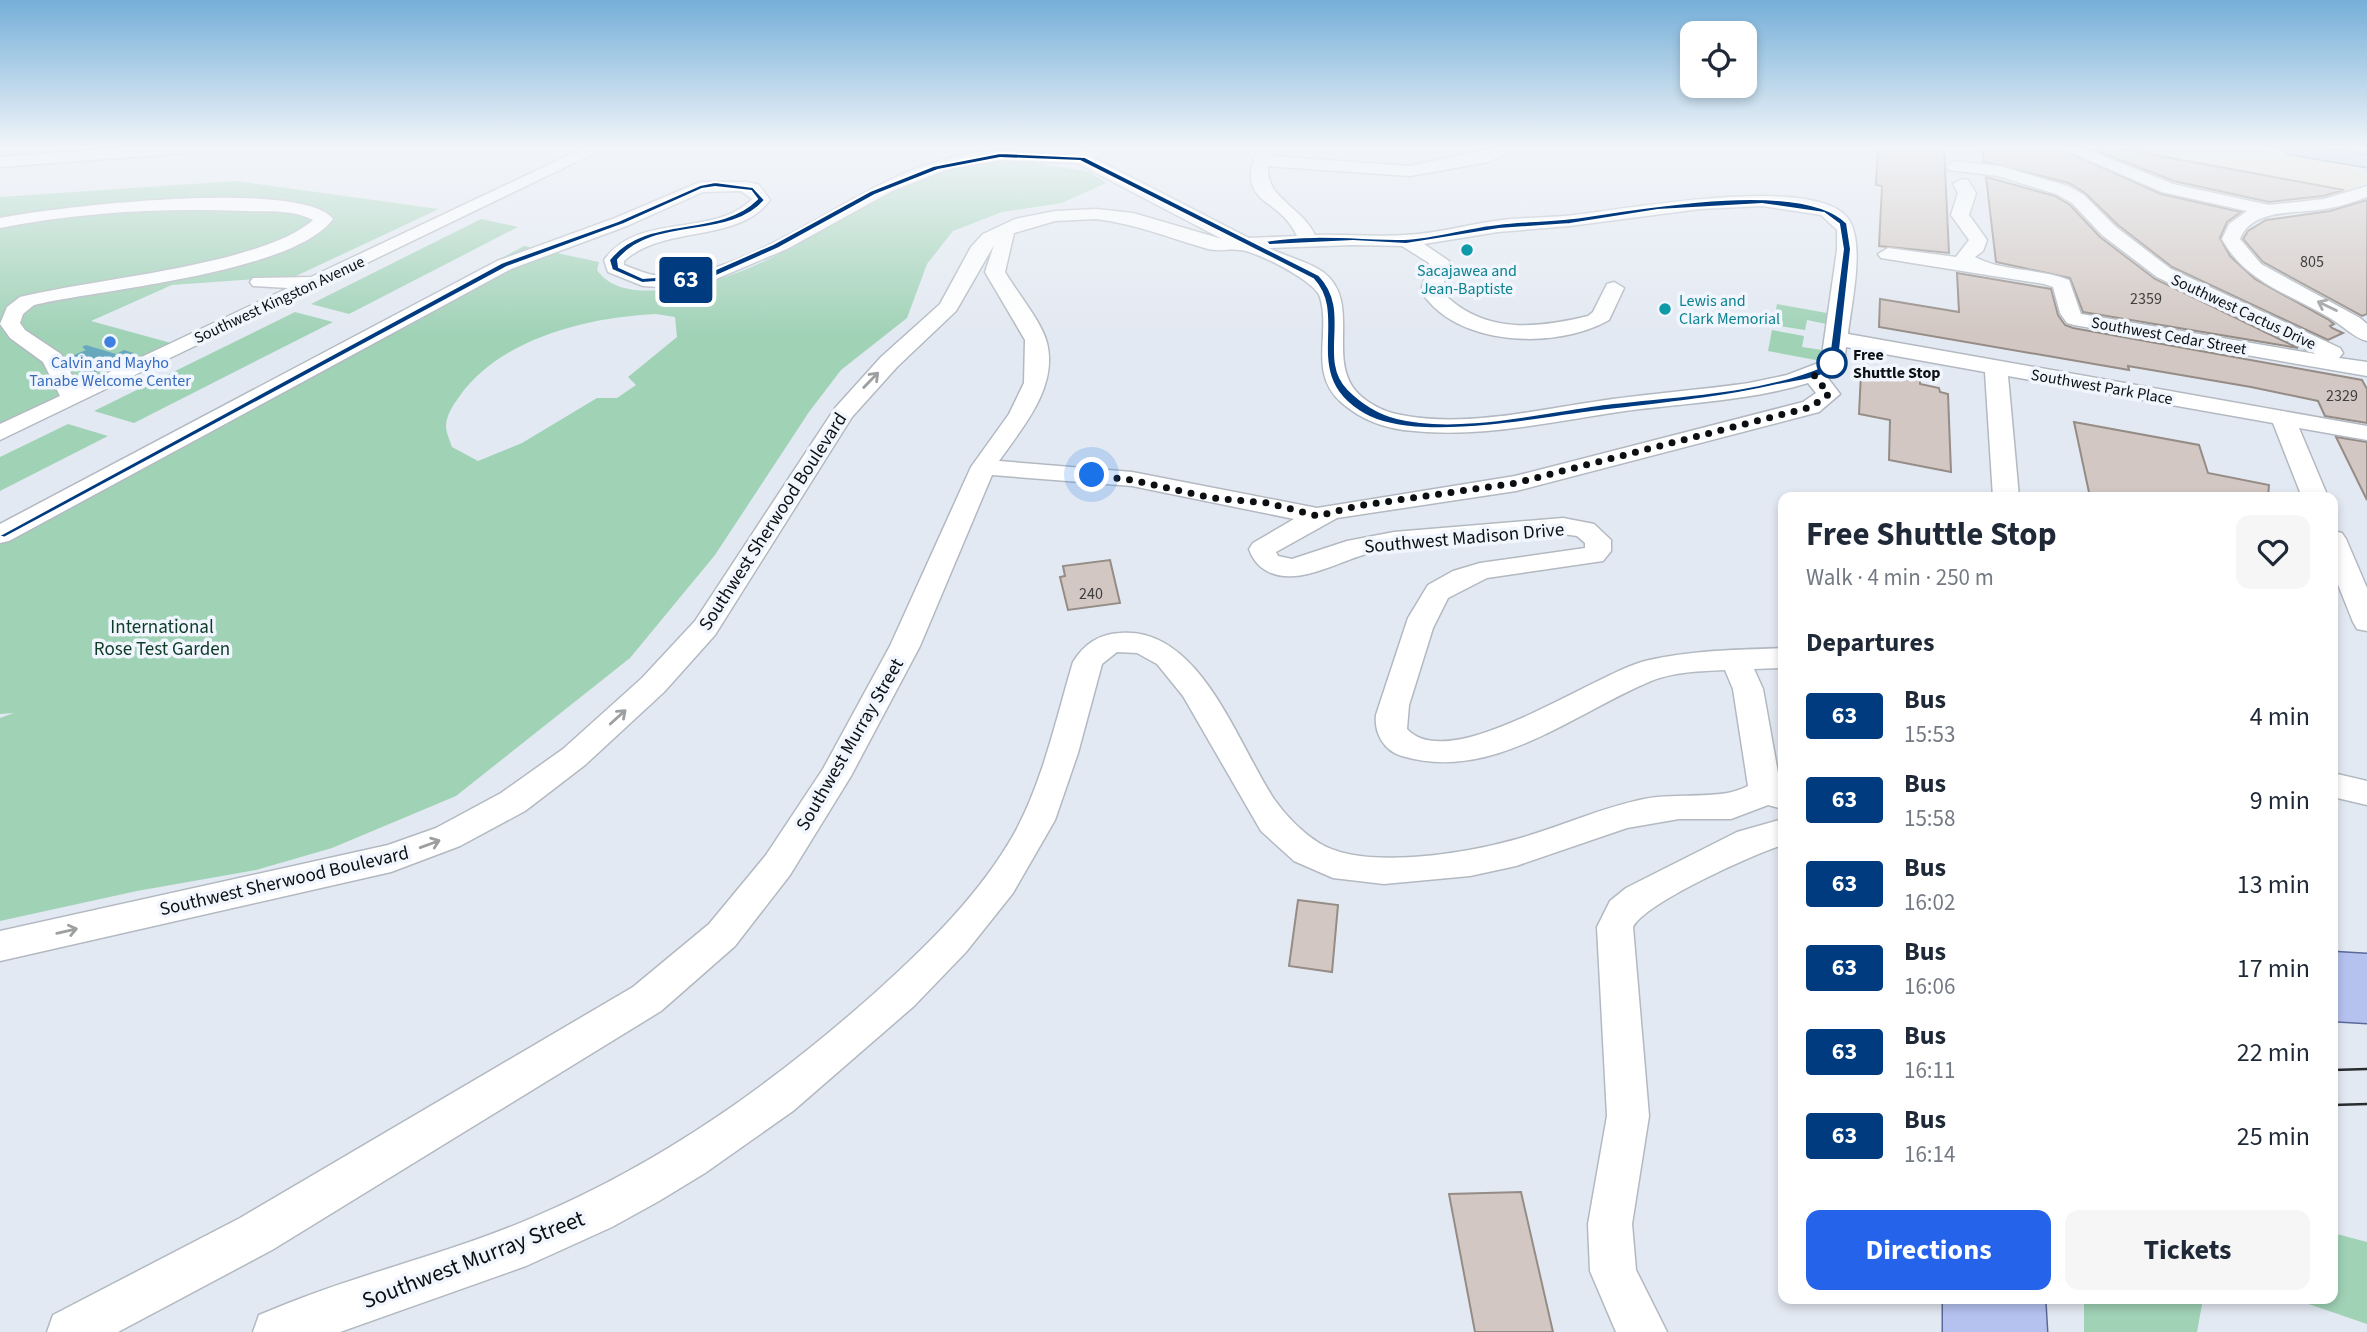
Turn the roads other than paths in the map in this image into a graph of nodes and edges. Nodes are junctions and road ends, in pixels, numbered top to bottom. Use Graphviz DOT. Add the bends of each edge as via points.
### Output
graph roads {
  1 [pos="70,210"];
  2 [pos="296,210"];
  3 [pos="465,210"];
  4 [pos="648,210"];
  5 [pos="750,210"];
  6 [pos="842,210"];
  7 [pos="1192,210"];
  8 [pos="1286,210"];
  9 [pos="1653,210"];
  10 [pos="1821,210"];
  11 [pos="1962,210"];
  12 [pos="2089,210"];
  13 [pos="2265,210"];
  14 [pos="2276,210"];
  15 [pos="2269,211"];
  16 [pos="0,223"];
  17 [pos="1004,230"];
  18 [pos="1308,240"];
  19 [pos="1406,241"];
  20 [pos="1247,243"];
  21 [pos="1888,254"];
  22 [pos="1981,266"];
  23 [pos="260,282"];
  24 [pos="313,282"];
  25 [pos="1614,288"];
  26 [pos="2367,335"];
  27 [pos="1838,339"];
  28 [pos="1996,367"];
  29 [pos="2359,368"];
  30 [pos="1813,374"];
  31 [pos="77,395"];
  32 [pos="2283,418"];
  33 [pos="0,433"];
  34 [pos="2367,433"];
  35 [pos="982,467"];
  36 [pos="2006,492"];
  37 [pos="2313,492"];
  38 [pos="1318,516"];
  39 [pos="0,535"];
  40 [pos="2338,551"];
  41 [pos="2367,622"];
  42 [pos="1778,658"];
  43 [pos="1735,660"];
  44 [pos="2338,786"];
  45 [pos="2367,793"];
  46 [pos="1774,795"];
  47 [pos="1721,810"];
  48 [pos="1766,837"];
  49 [pos="0,946"];
  50 [pos="2338,972"];
  51 [pos="2367,974"];
  52 [pos="2338,1002"];
  53 [pos="2367,1002"];
  54 [pos="1971,1304"];
  55 [pos="2017,1304"];
  56 [pos="70,1332"];
  57 [pos="276,1332"];
  58 [pos="1644,1332"];
  59 [pos="1972,1332"];
  60 [pos="2018,1332"];
  1 -- 16 [label="street"];
  2 -- 31 [label="street" via="324,219 301,238 261,253 27,301 14,312 10,323 17,334 52,359 66,390"];
  3 -- 24 [label="street, Southwest Kingston Avenue"];
  4 -- 39 [label="street" via="504,265"];
  5 -- 6 [label="street" via="732,219 645,239 620,253 615,268 642,281 709,276"];
  7 -- 20 [label="street"];
  8 -- 18 [label="street" via="1300,220"];
  9 -- 19 [label="street, Southwest Sherwood Boulevard"];
  10 -- 27 [label="street, Southwest Sherwood Boulevard" via="1838,218 1846,230"];
  11 -- 22 [label="street, Southwest Cactus Drive" via="1960,215 1978,240 1965,258"];
  12 -- 29 [label="street, Southwest Cactus Drive" via="2164,273"];
  13 -- 15 [label="street"];
  14 -- 15 [label="street"];
  26 -- 15 [label="street, one-way" via="2347,317 2270,278 2235,249 2231,235 2236,226"];
  17 -- 20 [label="street, Southwest Sherwood Boulevard" via="1055,216 1107,214 1215,245"];
  17 -- 35 [label="street, Southwest Murray Street" via="1006,238 995,272 1033,332 1037,372 1020,414"];
  49 -- 17 [label="street, Southwest Sherwood Boulevard, one-way" via="391,858 448,837 513,802 574,757 653,685 705,628 843,413 889,362 949,307 980,247"];
  18 -- 19 [label="street, Southwest Sherwood Boulevard"];
  18 -- 20 [label="street, Southwest Sherwood Boulevard"];
  19 -- 25 [label="street" via="1439,261 1430,291 1433,296 1461,319 1495,330 1527,334 1595,320 1602,316"];
  20 -- 30 [label="street" via="1322,282 1332,304 1330,349 1341,388 1358,405 1396,421 1475,424 1736,391"];
  21 -- 22 [label="street"];
  22 -- 29 [label="street, Southwest Cedar Street" via="2062,284 2071,316 2081,321"];
  23 -- 24 [label="street"];
  24 -- 31 [label="street, Southwest Kingston Avenue"];
  27 -- 28 [label="street, Southwest Park Place"];
  27 -- 30 [label="street" via="1832,363"];
  28 -- 32 [label="street, Southwest Park Place"];
  28 -- 36 [label="street"];
  30 -- 38 [label="street, Southwest Madison Drive" via="1829,394 1811,407 1516,483"];
  31 -- 33 [label="street, Southwest Kingston Avenue"];
  32 -- 34 [label="street, Southwest Park Place"];
  32 -- 37 [label="street"];
  35 -- 38 [label="street" via="1132,480"];
  35 -- 56 [label="street, Southwest Murray Street" via="905,646 835,776 778,865 722,935 647,999 256,1234"];
  38 -- 43 [label="street, Southwest Madison Drive" via="1266,545 1262,553 1266,560 1294,568 1356,547 1394,540 1553,526 1585,530 1598,540 1593,555 1485,571 1447,584 1437,593 1418,625 1392,714 1392,731 1411,747 1444,752 1486,747 1646,671"];
  40 -- 41 [label="street"];
  42 -- 43 [label="street"];
  43 -- 46 [label="street" via="1748,689"];
  44 -- 45 [label="street"];
  46 -- 47 [label="street, Southwest Murray Street"];
  47 -- 48 [label="street"];
  47 -- 57 [label="street, Southwest Murray Street" via="1679,806 1623,815 1516,853 1421,870 1326,862 1296,845 1264,811 1184,676 1165,654 1129,642 1108,643 1088,662 1055,780 1010,869 948,948 788,1092 701,1153 549,1233"];
  48 -- 58 [label="street" via="1639,898 1623,911 1615,927 1628,1116 1610,1224 1613,1270"];
  50 -- 51 [label="main road"];
  52 -- 53 [label="main road"];
  54 -- 59 [label="main road"];
  55 -- 60 [label="main road"];
}
